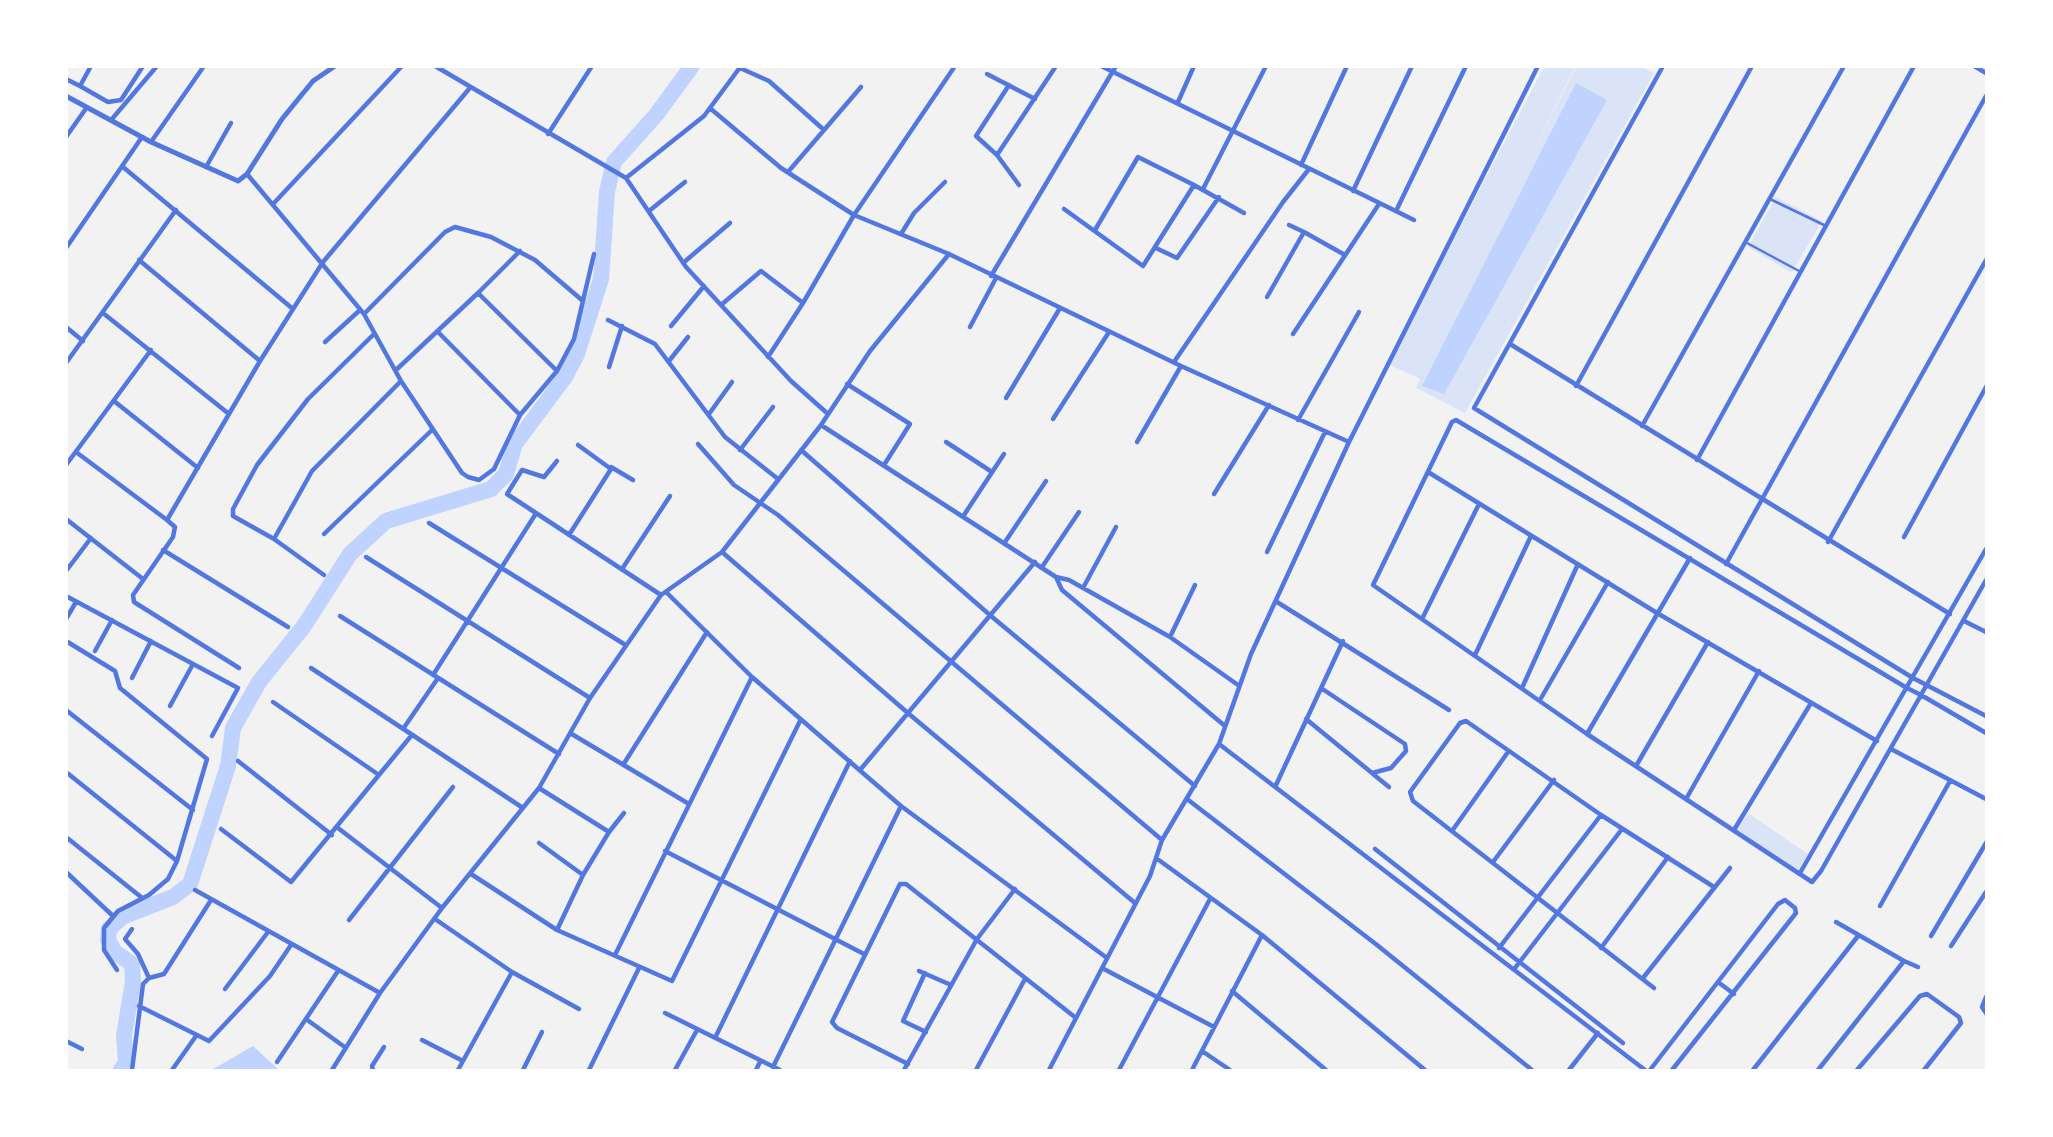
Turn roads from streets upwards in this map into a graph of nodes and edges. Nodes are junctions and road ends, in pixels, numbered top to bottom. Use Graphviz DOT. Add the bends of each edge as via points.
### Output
graph roads {
  1 [pos="91,66"];
  2 [pos="143,66"];
  3 [pos="157,66"];
  4 [pos="204,66"];
  5 [pos="335,66"];
  6 [pos="402,66"];
  7 [pos="435,66"];
  8 [pos="592,66"];
  9 [pos="955,66"];
  10 [pos="1056,66"];
  11 [pos="1101,66"];
  12 [pos="1116,66"];
  13 [pos="1194,66"];
  14 [pos="1266,66"];
  15 [pos="1346,66"];
  16 [pos="1412,66"];
  17 [pos="1466,66"];
  18 [pos="1538,66"];
  19 [pos="1752,66"];
  20 [pos="1844,66"];
  21 [pos="1914,66"];
  22 [pos="1975,66"];
  23 [pos="740,67"];
  24 [pos="1661,67"];
  25 [pos="1114,72"];
  26 [pos="1986,73"];
  27 [pos="986,74"];
  28 [pos="66,79"];
  29 [pos="1009,85"];
  30 [pos="80,86"];
  31 [pos="861,87"];
  32 [pos="469,89"];
  33 [pos="66,96"];
  34 [pos="1986,96"];
  35 [pos="1035,99"];
  36 [pos="1178,102"];
  37 [pos="87,107"];
  38 [pos="711,108"];
  39 [pos="112,119"];
  40 [pos="231,123"];
  41 [pos="824,130"];
  42 [pos="1236,130"];
  43 [pos="548,134"];
  44 [pos="66,137"];
  45 [pos="142,137"];
  46 [pos="151,142"];
  47 [pos="997,155"];
  48 [pos="1301,165"];
  49 [pos="123,167"];
  50 [pos="206,167"];
  51 [pos="1309,169"];
  52 [pos="788,172"];
  53 [pos="247,174"];
  54 [pos="624,176"];
  55 [pos="685,182"];
  56 [pos="945,182"];
  57 [pos="1019,185"];
  58 [pos="1194,185"];
  59 [pos="1203,189"];
  60 [pos="1353,191"];
  61 [pos="1219,197"];
  62 [pos="1772,200"];
  63 [pos="274,204"];
  64 [pos="1379,204"];
  65 [pos="176,209"];
  66 [pos="1064,209"];
  67 [pos="649,211"];
  68 [pos="1396,211"];
  69 [pos="1244,213"];
  70 [pos="854,215"];
  71 [pos="1414,220"];
  72 [pos="730,223"];
  73 [pos="1289,225"];
  74 [pos="1827,227"];
  75 [pos="1096,230"];
  76 [pos="1305,232"];
  77 [pos="901,234"];
  78 [pos="1747,243"];
  79 [pos="66,248"];
  80 [pos="1156,248"];
  81 [pos="520,251"];
  82 [pos="594,254"];
  83 [pos="949,254"];
  84 [pos="1345,255"];
  85 [pos="139,260"];
  86 [pos="1986,260"];
  87 [pos="323,262"];
  88 [pos="683,263"];
  89 [pos="1802,272"];
  90 [pos="994,277"];
  91 [pos="704,286"];
  92 [pos="478,293"];
  93 [pos="1267,297"];
  94 [pos="583,301"];
  95 [pos="803,303"];
  96 [pos="721,305"];
  97 [pos="1060,308"];
  98 [pos="293,309"];
  99 [pos="362,312"];
  100 [pos="1359,312"];
  101 [pos="103,313"];
  102 [pos="608,320"];
  103 [pos="622,326"];
  104 [pos="671,326"];
  105 [pos="66,327"];
  106 [pos="970,327"];
  107 [pos="1109,332"];
  108 [pos="439,333"];
  109 [pos="374,334"];
  110 [pos="1293,334"];
  111 [pos="688,337"];
  112 [pos="83,341"];
  113 [pos="325,342"];
  114 [pos="1510,344"];
  115 [pos="151,350"];
  116 [pos="768,357"];
  117 [pos="260,360"];
  118 [pos="670,361"];
  119 [pos="1174,362"];
  120 [pos="66,363"];
  121 [pos="1181,366"];
  122 [pos="609,367"];
  123 [pos="396,370"];
  124 [pos="557,371"];
  125 [pos="401,381"];
  126 [pos="732,383"];
  127 [pos="847,384"];
  128 [pos="1576,386"];
  129 [pos="1986,387"];
  130 [pos="1006,398"];
  131 [pos="114,401"];
  132 [pos="1269,405"];
  133 [pos="773,407"];
  134 [pos="229,414"];
  135 [pos="709,414"];
  136 [pos="828,414"];
  137 [pos="520,415"];
  138 [pos="1053,419"];
  139 [pos="1298,420"];
  140 [pos="821,425"];
  141 [pos="1642,426"];
  142 [pos="433,429"];
  143 [pos="1325,432"];
  144 [pos="946,442"];
  145 [pos="1137,442"];
  146 [pos="1349,442"];
  147 [pos="698,444"];
  148 [pos="578,445"];
  149 [pos="740,450"];
  150 [pos="801,450"];
  151 [pos="76,452"];
  152 [pos="1004,454"];
  153 [pos="1697,460"];
  154 [pos="557,461"];
  155 [pos="66,465"];
  156 [pos="884,465"];
  157 [pos="611,467"];
  158 [pos="198,468"];
  159 [pos="992,472"];
  160 [pos="1427,472"];
  161 [pos="778,479"];
  162 [pos="633,480"];
  163 [pos="1046,481"];
  164 [pos="1214,494"];
  165 [pos="670,496"];
  166 [pos="1761,500"];
  167 [pos="760,502"];
  168 [pos="1479,504"];
  169 [pos="1080,512"];
  170 [pos="535,515"];
  171 [pos="964,515"];
  172 [pos="66,519"];
  173 [pos="167,520"];
  174 [pos="429,523"];
  175 [pos="1116,527"];
  176 [pos="324,534"];
  177 [pos="569,535"];
  178 [pos="1531,536"];
  179 [pos="1904,537"];
  180 [pos="92,538"];
  181 [pos="274,540"];
  182 [pos="1005,542"];
  183 [pos="1828,542"];
  184 [pos="163,550"];
  185 [pos="1986,550"];
  186 [pos="722,552"];
  187 [pos="1267,552"];
  188 [pos="366,557"];
  189 [pos="1690,558"];
  190 [pos="1035,562"];
  191 [pos="1578,564"];
  192 [pos="1726,564"];
  193 [pos="1042,567"];
  194 [pos="501,568"];
  195 [pos="622,569"];
  196 [pos="66,571"];
  197 [pos="324,575"];
  198 [pos="1056,577"];
  199 [pos="144,579"];
  200 [pos="1986,580"];
  201 [pos="1608,582"];
  202 [pos="1195,585"];
  203 [pos="1083,588"];
  204 [pos="667,593"];
  205 [pos="661,595"];
  206 [pos="66,596"];
  207 [pos="76,601"];
  208 [pos="1277,602"];
  209 [pos="1657,613"];
  210 [pos="1950,614"];
  211 [pos="340,616"];
  212 [pos="991,616"];
  213 [pos="66,619"];
  214 [pos="1422,619"];
  215 [pos="112,620"];
  216 [pos="467,620"];
  217 [pos="1964,621"];
  218 [pos="288,626"];
  219 [pos="707,632"];
  220 [pos="1986,632"];
  221 [pos="1170,637"];
  222 [pos="66,641"];
  223 [pos="151,641"];
  224 [pos="1343,641"];
  225 [pos="1708,642"];
  226 [pos="625,644"];
  227 [pos="95,651"];
  228 [pos="1475,655"];
  229 [pos="952,661"];
  230 [pos="194,664"];
  231 [pos="239,668"];
  232 [pos="311,668"];
  233 [pos="1759,671"];
  234 [pos="435,676"];
  235 [pos="752,677"];
  236 [pos="132,678"];
  237 [pos="1913,678"];
  238 [pos="1238,685"];
  239 [pos="1926,686"];
  240 [pos="1321,688"];
  241 [pos="1522,688"];
  242 [pos="1907,688"];
  243 [pos="1921,695"];
  244 [pos="590,698"];
  245 [pos="1540,700"];
  246 [pos="273,702"];
  247 [pos="1811,703"];
  248 [pos="170,706"];
  249 [pos="66,710"];
  250 [pos="1449,710"];
  251 [pos="909,714"];
  252 [pos="1986,716"];
  253 [pos="1306,719"];
  254 [pos="800,721"];
  255 [pos="1225,726"];
  256 [pos="402,729"];
  257 [pos="569,733"];
  258 [pos="1986,733"];
  259 [pos="1587,734"];
  260 [pos="212,736"];
  261 [pos="411,736"];
  262 [pos="1877,741"];
  263 [pos="1219,744"];
  264 [pos="1891,749"];
  265 [pos="1509,751"];
  266 [pos="559,754"];
  267 [pos="237,761"];
  268 [pos="850,761"];
  269 [pos="623,765"];
  270 [pos="1636,766"];
  271 [pos="860,769"];
  272 [pos="66,772"];
  273 [pos="1372,773"];
  274 [pos="379,775"];
  275 [pos="1554,780"];
  276 [pos="1950,781"];
  277 [pos="1195,786"];
  278 [pos="1276,786"];
  279 [pos="453,787"];
  280 [pos="1389,787"];
  281 [pos="538,788"];
  282 [pos="1187,799"];
  283 [pos="1686,799"];
  284 [pos="1986,799"];
  285 [pos="689,804"];
  286 [pos="901,806"];
  287 [pos="523,808"];
  288 [pos="193,810"];
  289 [pos="624,814"];
  290 [pos="1601,815"];
  291 [pos="338,828"];
  292 [pos="221,829"];
  293 [pos="1622,829"];
  294 [pos="1734,830"];
  295 [pos="1452,831"];
  296 [pos="609,832"];
  297 [pos="332,835"];
  298 [pos="66,837"];
  299 [pos="1162,840"];
  300 [pos="538,843"];
  301 [pos="1986,843"];
  302 [pos="1375,849"];
  303 [pos="665,851"];
  304 [pos="1668,857"];
  305 [pos="1156,858"];
  306 [pos="177,861"];
  307 [pos="1493,862"];
  308 [pos="390,867"];
  309 [pos="1730,868"];
  310 [pos="66,872"];
  311 [pos="1800,873"];
  312 [pos="471,874"];
  313 [pos="583,875"];
  314 [pos="724,880"];
  315 [pos="1714,887"];
  316 [pos="1015,889"];
  317 [pos="195,890"];
  318 [pos="1986,892"];
  319 [pos="142,897"];
  320 [pos="1210,899"];
  321 [pos="1539,899"];
  322 [pos="212,900"];
  323 [pos="1135,903"];
  324 [pos="1880,906"];
  325 [pos="442,908"];
  326 [pos="779,909"];
  327 [pos="1557,911"];
  328 [pos="113,916"];
  329 [pos="435,919"];
  330 [pos="349,920"];
  331 [pos="1836,922"];
  332 [pos="132,929"];
  333 [pos="557,930"];
  334 [pos="268,932"];
  335 [pos="1262,935"];
  336 [pos="1858,936"];
  337 [pos="1931,936"];
  338 [pos="834,939"];
  339 [pos="977,939"];
  340 [pos="291,945"];
  341 [pos="1951,946"];
  342 [pos="1500,948"];
  343 [pos="1601,948"];
  344 [pos="1496,953"];
  345 [pos="864,954"];
  346 [pos="615,955"];
  347 [pos="1107,958"];
  348 [pos="1904,961"];
  349 [pos="1518,962"];
  350 [pos="1918,967"];
  351 [pos="639,968"];
  352 [pos="1102,968"];
  353 [pos="1515,968"];
  354 [pos="117,970"];
  355 [pos="338,971"];
  356 [pos="512,972"];
  357 [pos="149,978"];
  358 [pos="1026,978"];
  359 [pos="1643,978"];
  360 [pos="1718,982"];
  361 [pos="951,985"];
  362 [pos="1654,988"];
  363 [pos="225,989"];
  364 [pos="1231,991"];
  365 [pos="380,993"];
  366 [pos="1734,994"];
  367 [pos="1158,998"];
  368 [pos="1986,998"];
  369 [pos="139,1006"];
  370 [pos="579,1009"];
  371 [pos="1985,1012"];
  372 [pos="665,1013"];
  373 [pos="306,1018"];
  374 [pos="1076,1018"];
  375 [pos="1214,1027"];
  376 [pos="698,1030"];
  377 [pos="542,1032"];
  378 [pos="926,1032"];
  379 [pos="1598,1033"];
  380 [pos="196,1037"];
  381 [pos="715,1038"];
  382 [pos="422,1040"];
  383 [pos="66,1041"];
  384 [pos="1623,1043"];
  385 [pos="384,1046"];
  386 [pos="346,1048"];
  387 [pos="82,1049"];
  388 [pos="1202,1051"];
  389 [pos="463,1061"];
  390 [pos="277,1062"];
  391 [pos="760,1062"];
  392 [pos="908,1064"];
  393 [pos="774,1067"];
  394 [pos="132,1070"];
  395 [pos="172,1070"];
  396 [pos="332,1070"];
  397 [pos="373,1070"];
  398 [pos="458,1070"];
  399 [pos="523,1070"];
  400 [pos="589,1070"];
  401 [pos="675,1070"];
  402 [pos="756,1070"];
  403 [pos="780,1070"];
  404 [pos="904,1070"];
  405 [pos="976,1070"];
  406 [pos="1049,1070"];
  407 [pos="1119,1070"];
  408 [pos="1192,1070"];
  409 [pos="1230,1070"];
  410 [pos="1326,1070"];
  411 [pos="1424,1070"];
  412 [pos="1532,1070"];
  413 [pos="1569,1070"];
  414 [pos="1648,1070"];
  415 [pos="1672,1070"];
  416 [pos="1753,1070"];
  417 [pos="1818,1070"];
  418 [pos="1857,1070"];
  419 [pos="1924,1070"];
  1 -- 30 [label="street"];
  2 -- 30 [label="street" via="121,100 108,102"];
  3 -- 39 [label="street"];
  4 -- 46 [label="street"];
  5 -- 53 [label="street" via="313,80"];
  6 -- 63 [label="street"];
  7 -- 32 [label="street"];
  8 -- 43 [label="street"];
  9 -- 70 [label="street"];
  10 -- 35 [label="street"];
  11 -- 25 [label="street"];
  12 -- 25 [label="street"];
  13 -- 36 [label="street"];
  14 -- 42 [label="street"];
  15 -- 48 [label="street"];
  16 -- 60 [label="street"];
  17 -- 68 [label="street"];
  18 -- 146 [label="street"];
  19 -- 128 [label="street"];
  20 -- 62 [label="street"];
  21 -- 74 [label="street"];
  22 -- 26 [label="street"];
  23 -- 38 [label="street"];
  23 -- 41 [label="street" via="769,81"];
  24 -- 114 [label="street"];
  25 -- 36 [label="street"];
  25 -- 90 [label="street"];
  27 -- 29 [label="street"];
  28 -- 30 [label="street"];
  29 -- 35 [label="street"];
  29 -- 47 [label="street" via="976,133 977,140"];
  31 -- 41 [label="street"];
  32 -- 43 [label="street"];
  32 -- 87 [label="street"];
  33 -- 37 [label="street"];
  34 -- 166 [label="street"];
  35 -- 47 [label="street"];
  36 -- 42 [label="street"];
  37 -- 39 [label="street"];
  37 -- 44 [label="street"];
  38 -- 52 [label="street"];
  38 -- 54 [label="street"];
  39 -- 45 [label="street"];
  40 -- 50 [label="street"];
  41 -- 52 [label="street"];
  42 -- 48 [label="street"];
  42 -- 59 [label="street"];
  43 -- 54 [label="street"];
  45 -- 46 [label="street"];
  45 -- 49 [label="street"];
  46 -- 50 [label="street"];
  47 -- 57 [label="street"];
  48 -- 51 [label="street"];
  49 -- 65 [label="street"];
  49 -- 79 [label="street"];
  50 -- 53 [label="street" via="232,180"];
  51 -- 60 [label="street"];
  51 -- 119 [label="street"];
  52 -- 70 [label="street"];
  53 -- 63 [label="street"];
  54 -- 67 [label="street"];
  55 -- 67 [label="street"];
  56 -- 77 [label="street" via="914,213"];
  58 -- 59 [label="street"];
  58 -- 75 [label="street" via="1138,158"];
  58 -- 80 [label="street"];
  59 -- 61 [label="street"];
  60 -- 64 [label="street"];
  61 -- 69 [label="street"];
  61 -- 80 [label="street" via="1177,258"];
  62 -- 74 [label="street"];
  62 -- 78 [label="street"];
  63 -- 87 [label="street"];
  64 -- 68 [label="street"];
  64 -- 84 [label="street"];
  65 -- 85 [label="street"];
  65 -- 98 [label="street"];
  66 -- 75 [label="street"];
  67 -- 88 [label="street"];
  68 -- 71 [label="street"];
  70 -- 77 [label="street"];
  70 -- 95 [label="street"];
  72 -- 88 [label="street"];
  73 -- 76 [label="street"];
  74 -- 89 [label="street"];
  75 -- 80 [label="street" via="1140,265 1146,264"];
  76 -- 84 [label="street"];
  76 -- 93 [label="street"];
  77 -- 83 [label="street"];
  78 -- 89 [label="street"];
  78 -- 141 [label="street"];
  81 -- 92 [label="street"];
  81 -- 94 [label="street"];
  81 -- 99 [label="street" via="455,227"];
  82 -- 94 [label="street"];
  83 -- 90 [label="street"];
  83 -- 127 [label="street"];
  84 -- 110 [label="street"];
  85 -- 101 [label="street"];
  85 -- 117 [label="street"];
  86 -- 183 [label="street"];
  87 -- 98 [label="street"];
  87 -- 99 [label="street"];
  88 -- 91 [label="street"];
  89 -- 153 [label="street"];
  90 -- 97 [label="street"];
  90 -- 106 [label="street"];
  91 -- 96 [label="street"];
  91 -- 104 [label="street"];
  92 -- 108 [label="street"];
  92 -- 124 [label="street"];
  94 -- 124 [label="street" via="574,339"];
  95 -- 96 [label="street" via="761,271"];
  95 -- 116 [label="street"];
  96 -- 116 [label="street"];
  97 -- 107 [label="street"];
  97 -- 130 [label="street"];
  98 -- 117 [label="street"];
  99 -- 109 [label="street"];
  99 -- 113 [label="street"];
  100 -- 139 [label="street"];
  101 -- 112 [label="street"];
  101 -- 115 [label="street"];
  102 -- 103 [label="street"];
  103 -- 118 [label="street" via="655,344"];
  103 -- 122 [label="street"];
  105 -- 112 [label="street"];
  107 -- 119 [label="street"];
  107 -- 138 [label="street"];
  108 -- 123 [label="street"];
  108 -- 137 [label="street"];
  109 -- 123 [label="street"];
  109 -- 181 [label="street" via="308,399 257,466 233,509 233,516"];
  111 -- 118 [label="street"];
  112 -- 120 [label="street"];
  114 -- 128 [label="street"];
  114 -- 192 [label="street" via="1475,411"];
  115 -- 131 [label="street"];
  115 -- 134 [label="street"];
  116 -- 136 [label="street"];
  117 -- 134 [label="street"];
  118 -- 135 [label="street"];
  119 -- 121 [label="street"];
  121 -- 132 [label="street"];
  121 -- 145 [label="street"];
  123 -- 125 [label="street"];
  124 -- 137 [label="street"];
  125 -- 142 [label="street"];
  125 -- 181 [label="street" via="312,471"];
  126 -- 135 [label="street"];
  127 -- 136 [label="street"];
  127 -- 156 [label="street" via="910,424"];
  128 -- 141 [label="street"];
  129 -- 179 [label="street"];
  131 -- 151 [label="street"];
  131 -- 158 [label="street"];
  132 -- 139 [label="street"];
  132 -- 164 [label="street"];
  133 -- 149 [label="street"];
  134 -- 158 [label="street"];
  135 -- 149 [label="street"];
  136 -- 140 [label="street"];
  137 -- 142 [label="street" via="494,469 479,480 468,477"];
  139 -- 143 [label="street"];
  140 -- 150 [label="street"];
  140 -- 156 [label="street"];
  141 -- 153 [label="street"];
  142 -- 176 [label="street"];
  143 -- 146 [label="street"];
  143 -- 187 [label="street"];
  144 -- 159 [label="street"];
  146 -- 208 [label="street"];
  147 -- 167 [label="street" via="725,477"];
  148 -- 157 [label="street"];
  149 -- 161 [label="street"];
  150 -- 161 [label="street"];
  150 -- 212 [label="street"];
  151 -- 155 [label="street"];
  151 -- 173 [label="street"];
  152 -- 159 [label="street"];
  153 -- 166 [label="street"];
  154 -- 170 [label="street" via="544,477 522,470 508,491 508,496"];
  156 -- 171 [label="street"];
  157 -- 162 [label="street"];
  157 -- 177 [label="street"];
  158 -- 173 [label="street"];
  159 -- 171 [label="street"];
  160 -- 168 [label="street"];
  160 -- 189 [label="street" via="1456,420"];
  160 -- 214 [label="street" via="1373,585"];
  161 -- 167 [label="street"];
  163 -- 182 [label="street"];
  165 -- 195 [label="street"];
  166 -- 183 [label="street"];
  166 -- 192 [label="street"];
  167 -- 186 [label="street"];
  167 -- 229 [label="street"];
  168 -- 178 [label="street"];
  168 -- 214 [label="street"];
  169 -- 193 [label="street"];
  170 -- 177 [label="street"];
  170 -- 194 [label="street"];
  171 -- 182 [label="street"];
  172 -- 180 [label="street"];
  173 -- 184 [label="street" via="175,531"];
  174 -- 194 [label="street"];
  175 -- 203 [label="street"];
  177 -- 195 [label="street"];
  178 -- 191 [label="street"];
  178 -- 228 [label="street"];
  180 -- 196 [label="street"];
  180 -- 199 [label="street"];
  181 -- 197 [label="street"];
  182 -- 190 [label="street"];
  183 -- 210 [label="street"];
  184 -- 199 [label="street"];
  184 -- 218 [label="street"];
  185 -- 210 [label="street"];
  186 -- 204 [label="street"];
  186 -- 251 [label="street"];
  188 -- 216 [label="street"];
  189 -- 209 [label="street"];
  189 -- 242 [label="street"];
  190 -- 193 [label="street"];
  190 -- 212 [label="street"];
  191 -- 201 [label="street"];
  191 -- 241 [label="street"];
  192 -- 237 [label="street"];
  193 -- 198 [label="street"];
  194 -- 216 [label="street"];
  194 -- 226 [label="street"];
  195 -- 205 [label="street"];
  198 -- 203 [label="street"];
  198 -- 255 [label="street" via="1062,590"];
  199 -- 231 [label="street" via="134,602"];
  200 -- 217 [label="street"];
  201 -- 209 [label="street"];
  201 -- 245 [label="street"];
  202 -- 221 [label="street"];
  203 -- 221 [label="street"];
  204 -- 205 [label="street"];
  204 -- 219 [label="street"];
  205 -- 226 [label="street"];
  206 -- 207 [label="street"];
  207 -- 213 [label="street"];
  207 -- 215 [label="street"];
  208 -- 224 [label="street"];
  208 -- 238 [label="street"];
  209 -- 225 [label="street"];
  209 -- 259 [label="street"];
  210 -- 237 [label="street"];
  211 -- 234 [label="street"];
  212 -- 229 [label="street"];
  212 -- 277 [label="street"];
  214 -- 228 [label="street"];
  215 -- 223 [label="street"];
  215 -- 227 [label="street"];
  216 -- 234 [label="street"];
  216 -- 244 [label="street"];
  217 -- 220 [label="street"];
  217 -- 239 [label="street"];
  219 -- 235 [label="street"];
  219 -- 269 [label="street"];
  221 -- 238 [label="street"];
  222 -- 288 [label="street" via="116,671 120,688 207,759"];
  223 -- 230 [label="street"];
  223 -- 236 [label="street"];
  224 -- 240 [label="street"];
  224 -- 250 [label="street"];
  225 -- 233 [label="street"];
  225 -- 270 [label="street"];
  226 -- 244 [label="street"];
  228 -- 241 [label="street"];
  229 -- 251 [label="street"];
  229 -- 299 [label="street"];
  230 -- 248 [label="street"];
  230 -- 260 [label="street" via="238,688"];
  232 -- 256 [label="street"];
  233 -- 247 [label="street"];
  233 -- 283 [label="street"];
  234 -- 256 [label="street"];
  234 -- 266 [label="street"];
  235 -- 254 [label="street"];
  235 -- 285 [label="street"];
  237 -- 239 [label="street"];
  237 -- 242 [label="street"];
  238 -- 255 [label="street"];
  239 -- 243 [label="street"];
  239 -- 252 [label="street"];
  240 -- 253 [label="street"];
  240 -- 273 [label="street" via="1405,744 1406,751 1391,768"];
  241 -- 245 [label="street"];
  242 -- 243 [label="street"];
  242 -- 262 [label="street"];
  243 -- 258 [label="street"];
  243 -- 264 [label="street"];
  244 -- 257 [label="street"];
  245 -- 259 [label="street"];
  246 -- 274 [label="street"];
  247 -- 262 [label="street"];
  247 -- 294 [label="street"];
  249 -- 288 [label="street"];
  251 -- 271 [label="street"];
  251 -- 323 [label="street"];
  253 -- 273 [label="street"];
  253 -- 278 [label="street"];
  254 -- 268 [label="street"];
  254 -- 314 [label="street"];
  255 -- 263 [label="street"];
  256 -- 261 [label="street"];
  257 -- 266 [label="street"];
  257 -- 269 [label="street"];
  259 -- 270 [label="street"];
  261 -- 274 [label="street"];
  261 -- 287 [label="street"];
  262 -- 311 [label="street"];
  263 -- 277 [label="street"];
  263 -- 278 [label="street"];
  264 -- 276 [label="street"];
  264 -- 311 [label="street" via="1814,881"];
  265 -- 275 [label="street"];
  265 -- 295 [label="street"];
  265 -- 295 [label="street" via="1462,720 1410,792 1410,797"];
  266 -- 281 [label="street"];
  267 -- 297 [label="street"];
  268 -- 271 [label="street"];
  268 -- 326 [label="street"];
  269 -- 285 [label="street"];
  270 -- 283 [label="street"];
  271 -- 286 [label="street"];
  272 -- 306 [label="street"];
  273 -- 280 [label="street"];
  274 -- 291 [label="street"];
  275 -- 290 [label="street"];
  275 -- 307 [label="street"];
  276 -- 284 [label="street"];
  276 -- 324 [label="street"];
  277 -- 282 [label="street"];
  278 -- 344 [label="street"];
  279 -- 308 [label="street"];
  281 -- 287 [label="street"];
  281 -- 296 [label="street"];
  282 -- 299 [label="street"];
  282 -- 412 [label="street"];
  283 -- 294 [label="street"];
  285 -- 303 [label="street"];
  286 -- 316 [label="street"];
  286 -- 338 [label="street"];
  287 -- 312 [label="street"];
  288 -- 306 [label="street"];
  289 -- 296 [label="street"];
  290 -- 293 [label="street"];
  290 -- 321 [label="street"];
  291 -- 297 [label="street"];
  291 -- 308 [label="street"];
  292 -- 297 [label="street" via="291,882"];
  293 -- 304 [label="street"];
  293 -- 327 [label="street"];
  294 -- 311 [label="street"];
  295 -- 307 [label="street"];
  296 -- 313 [label="street"];
  298 -- 319 [label="street"];
  299 -- 305 [label="street"];
  300 -- 313 [label="street"];
  301 -- 337 [label="street"];
  302 -- 342 [label="street"];
  303 -- 314 [label="street"];
  303 -- 346 [label="street"];
  304 -- 315 [label="street"];
  304 -- 343 [label="street"];
  305 -- 320 [label="street"];
  305 -- 323 [label="street"];
  306 -- 319 [label="street" via="168,879"];
  307 -- 321 [label="street"];
  308 -- 325 [label="street"];
  308 -- 330 [label="street"];
  309 -- 315 [label="street"];
  310 -- 328 [label="street"];
  312 -- 325 [label="street"];
  312 -- 333 [label="street"];
  313 -- 333 [label="street"];
  314 -- 326 [label="street"];
  314 -- 351 [label="street" via="676,978 668,981"];
  315 -- 359 [label="street"];
  316 -- 339 [label="street"];
  316 -- 347 [label="street"];
  317 -- 322 [label="street"];
  318 -- 341 [label="street"];
  319 -- 328 [label="street"];
  320 -- 335 [label="street"];
  320 -- 367 [label="street"];
  321 -- 327 [label="street"];
  321 -- 342 [label="street"];
  322 -- 334 [label="street"];
  322 -- 357 [label="street" via="164,974"];
  323 -- 347 [label="street"];
  325 -- 329 [label="street"];
  326 -- 338 [label="street"];
  326 -- 381 [label="street"];
  327 -- 343 [label="street"];
  327 -- 349 [label="street"];
  328 -- 354 [label="street" via="102,941"];
  329 -- 356 [label="street"];
  329 -- 365 [label="street"];
  331 -- 336 [label="street"];
  332 -- 357 [label="street" via="125,939"];
  333 -- 346 [label="street"];
  334 -- 340 [label="street"];
  334 -- 363 [label="street"];
  335 -- 364 [label="street"];
  335 -- 411 [label="street"];
  336 -- 348 [label="street"];
  336 -- 416 [label="street"];
  338 -- 345 [label="street"];
  338 -- 393 [label="street"];
  339 -- 345 [label="street" via="900,884"];
  339 -- 358 [label="street"];
  339 -- 361 [label="street"];
  340 -- 355 [label="street"];
  340 -- 380 [label="street" via="270,976 212,1039 206,1042"];
  342 -- 344 [label="street"];
  342 -- 349 [label="street"];
  343 -- 359 [label="street"];
  344 -- 353 [label="street"];
  345 -- 392 [label="street" via="833,1026"];
  346 -- 351 [label="street"];
  347 -- 352 [label="street"];
  348 -- 350 [label="street"];
  348 -- 417 [label="street"];
  349 -- 353 [label="street"];
  349 -- 384 [label="street"];
  351 -- 400 [label="street"];
  352 -- 367 [label="street"];
  352 -- 374 [label="street"];
  353 -- 379 [label="street"];
  355 -- 365 [label="street"];
  355 -- 373 [label="street"];
  356 -- 370 [label="street"];
  356 -- 389 [label="street"];
  357 -- 369 [label="street" via="143,984"];
  358 -- 374 [label="street"];
  358 -- 405 [label="street"];
  359 -- 362 [label="street"];
  360 -- 366 [label="street"];
  360 -- 366 [label="street" via="1778,904 1785,900 1796,908"];
  360 -- 414 [label="street"];
  361 -- 378 [label="street"];
  361 -- 378 [label="street" via="922,972 903,1021"];
  364 -- 375 [label="street"];
  364 -- 410 [label="street"];
  365 -- 386 [label="street"];
  366 -- 415 [label="street"];
  367 -- 375 [label="street"];
  367 -- 407 [label="street"];
  368 -- 371 [label="street"];
  369 -- 380 [label="street"];
  369 -- 394 [label="street"];
  372 -- 376 [label="street"];
  373 -- 386 [label="street"];
  373 -- 390 [label="street"];
  374 -- 406 [label="street"];
  375 -- 388 [label="street"];
  376 -- 381 [label="street"];
  376 -- 401 [label="street"];
  377 -- 399 [label="street"];
  378 -- 392 [label="street"];
  379 -- 413 [label="street"];
  379 -- 414 [label="street"];
  380 -- 395 [label="street"];
  381 -- 391 [label="street"];
  382 -- 389 [label="street"];
  383 -- 387 [label="street"];
  385 -- 397 [label="street"];
  386 -- 396 [label="street"];
  388 -- 408 [label="street"];
  388 -- 409 [label="street"];
  389 -- 398 [label="street"];
  391 -- 393 [label="street"];
  391 -- 402 [label="street"];
  392 -- 404 [label="street"];
  393 -- 403 [label="street"];
  418 -- 419 [label="street" via="1920,996 1927,994 1961,1023"];
}
